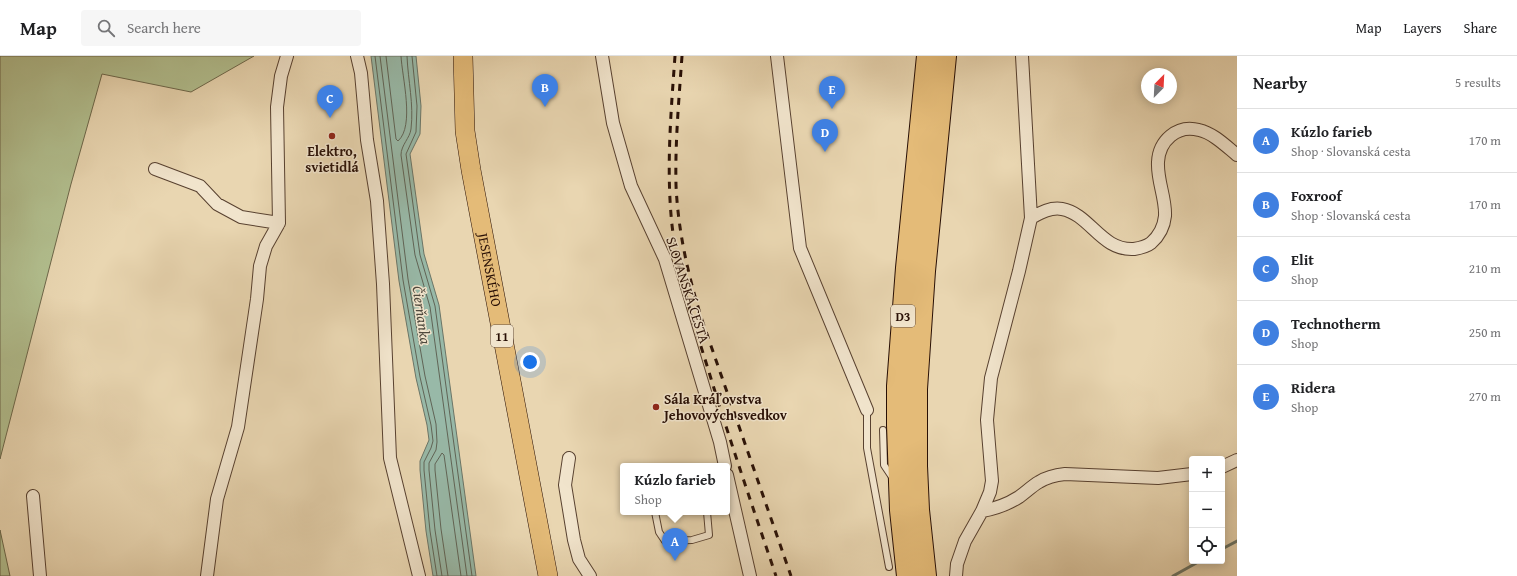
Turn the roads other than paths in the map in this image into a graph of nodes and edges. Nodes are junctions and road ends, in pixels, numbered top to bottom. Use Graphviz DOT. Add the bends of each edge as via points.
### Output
graph roads {
  1 [pos="287,56"];
  2 [pos="357,56"];
  3 [pos="463,56"];
  4 [pos="602,56"];
  5 [pos="777,56"];
  6 [pos="928,56"];
  7 [pos="945,56"];
  8 [pos="1022,56"];
  9 [pos="1237,154"];
  10 [pos="155,169"];
  11 [pos="1030,218"];
  12 [pos="279,223"];
  13 [pos="867,410"];
  14 [pos="883,430"];
  15 [pos="569,458"];
  16 [pos="1237,460"];
  17 [pos="724,463"];
  18 [pos="1225,466"];
  19 [pos="1189,474"];
  20 [pos="900,488"];
  21 [pos="33,496"];
  22 [pos="730,504"];
  23 [pos="982,511"];
  24 [pos="656,515"];
  25 [pos="707,515"];
  26 [pos="889,566"];
  27 [pos="40,576"];
  28 [pos="207,576"];
  29 [pos="419,576"];
  30 [pos="548,576"];
  31 [pos="590,576"];
  32 [pos="750,576"];
  33 [pos="908,576"];
  34 [pos="925,576"];
  35 [pos="956,576"];
  1 -- 12 [label="street" via="281,76 277,107"];
  2 -- 29 [label="street" via="377,201 390,458"];
  3 -- 30 [label="main road, JESENSKÉHO / 11" via="466,131 471,170"];
  4 -- 17 [label="street, SLOVANSKÁ CESTA" via="612,123 631,186 665,259"];
  5 -- 13 [label="street" via="800,248"];
  6 -- 20 [label="highway, D3" via="899,378"];
  7 -- 34 [label="highway, D3" via="924,271 916,389 918,510"];
  8 -- 11 [label="street"];
  9 -- 11 [label="street" via="1200,130 1184,129 1170,136 1162,147 1158,164 1165,208 1163,225 1155,239 1143,247 1129,249 1116,246 1076,215 1062,209 1049,209"];
  10 -- 12 [label="street" via="200,186 217,204 241,218"];
  11 -- 23 [label="street" via="991,378 987,420 992,481"];
  12 -- 28 [label="street" via="266,246 260,266 238,427 216,499"];
  13 -- 26 [label="lane" via="867,448"];
  14 -- 20 [label="lane" via="884,465"];
  15 -- 31 [label="street" via="565,485 574,540 579,559"];
  16 -- 18 [label="street"];
  19 -- 23 [label="street" via="1158,478 1065,474 1039,482 1019,497"];
  20 -- 33 [label="highway, D3"];
  21 -- 27 [label="street"];
  22 -- 32 [label="street"];
  23 -- 35 [label="street" via="965,540"];
  24 -- 25 [label="lane" via="659,532 665,540 692,540 709,535"];
}
